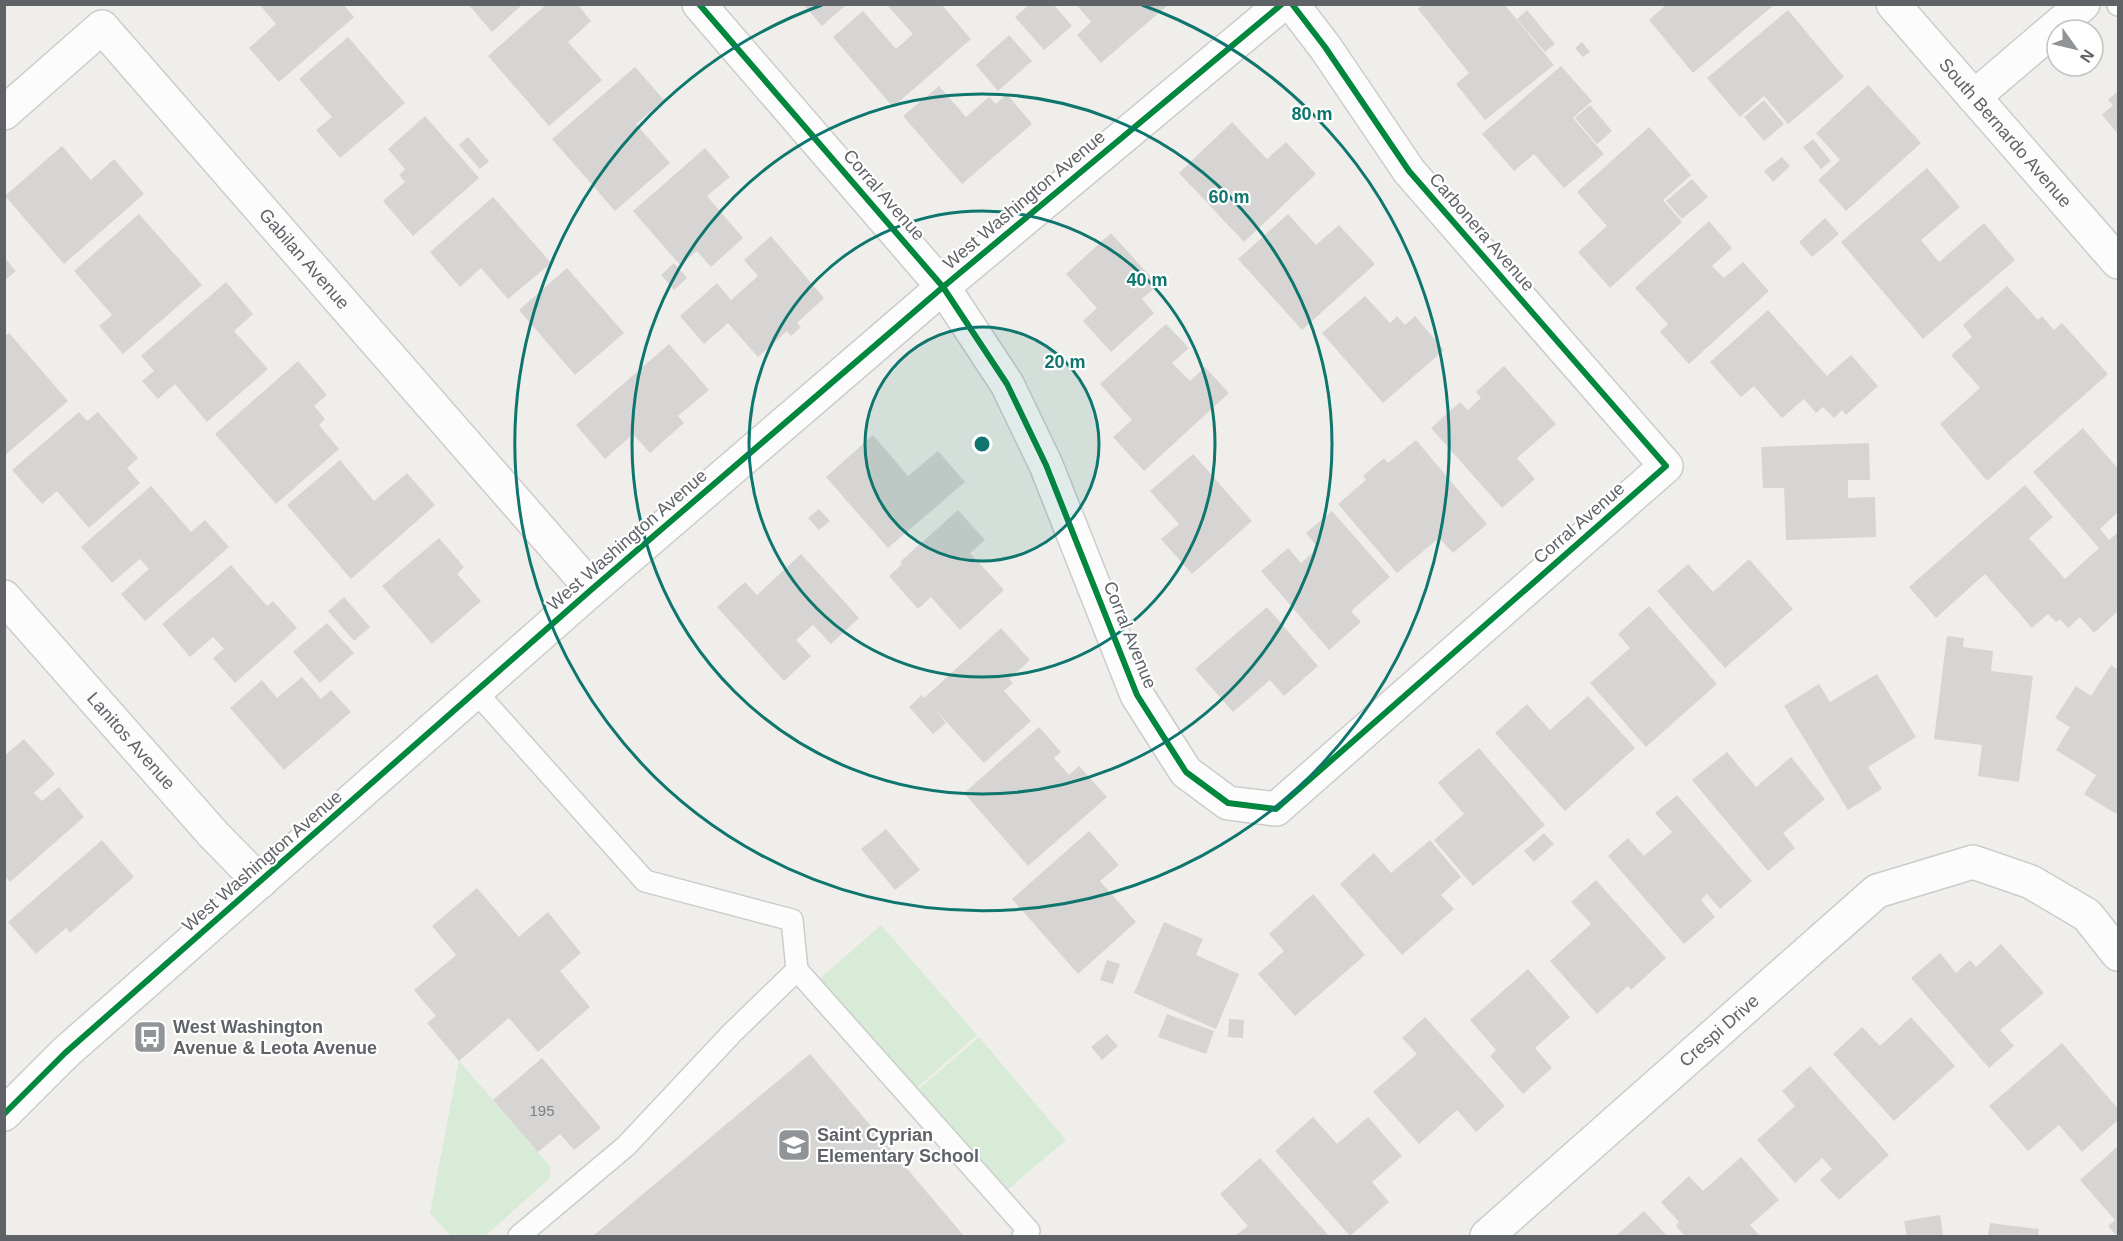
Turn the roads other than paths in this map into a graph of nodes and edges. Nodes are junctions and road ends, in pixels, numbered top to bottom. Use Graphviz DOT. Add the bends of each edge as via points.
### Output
graph roads {
  1 [pos="699,4"];
  2 [pos="1282,4"];
  3 [pos="1292,4"];
  4 [pos="1893,4"];
  5 [pos="2083,4"];
  6 [pos="1974,97"];
  7 [pos="4,112"];
  8 [pos="2118,262"];
  9 [pos="943,287"];
  10 [pos="1666,466"];
  11 [pos="592,589"];
  12 [pos="4,597"];
  13 [pos="476,692"];
  14 [pos="260,882"];
  15 [pos="2118,954"];
  16 [pos="797,970"];
  17 [pos="4,1114"];
  18 [pos="519,1236"];
  19 [pos="1023,1236"];
  20 [pos="1486,1236"];
  1 -- 9 [label="street, Corral Avenue"];
  2 -- 9 [label="street, West Washington Avenue"];
  3 -- 10 [label="street, Carbonera Avenue" via="1409,171"];
  4 -- 6 [label="street, South Bernardo Avenue"];
  5 -- 6 [label="street"];
  6 -- 8 [label="street, South Bernardo Avenue"];
  7 -- 11 [label="street, Gabilan Avenue" via="102,27"];
  9 -- 10 [label="street, Corral Avenue" via="1007,384 1046,465 1137,695 1186,772 1228,803 1276,809"];
  9 -- 11 [label="street, West Washington Avenue"];
  11 -- 13 [label="street, West Washington Avenue"];
  12 -- 14 [label="street, Lanitos Avenue"];
  13 -- 14 [label="street, West Washington Avenue"];
  13 -- 16 [label="lane" via="645,881 792,920"];
  14 -- 17 [label="street, West Washington Avenue" via="65,1053"];
  15 -- 20 [label="street, Crespi Drive" via="2087,915 2031,882 1973,862 1877,891"];
  16 -- 18 [label="lane" via="626,1146"];
  16 -- 19 [label="lane" via="1029,1231"];
}
